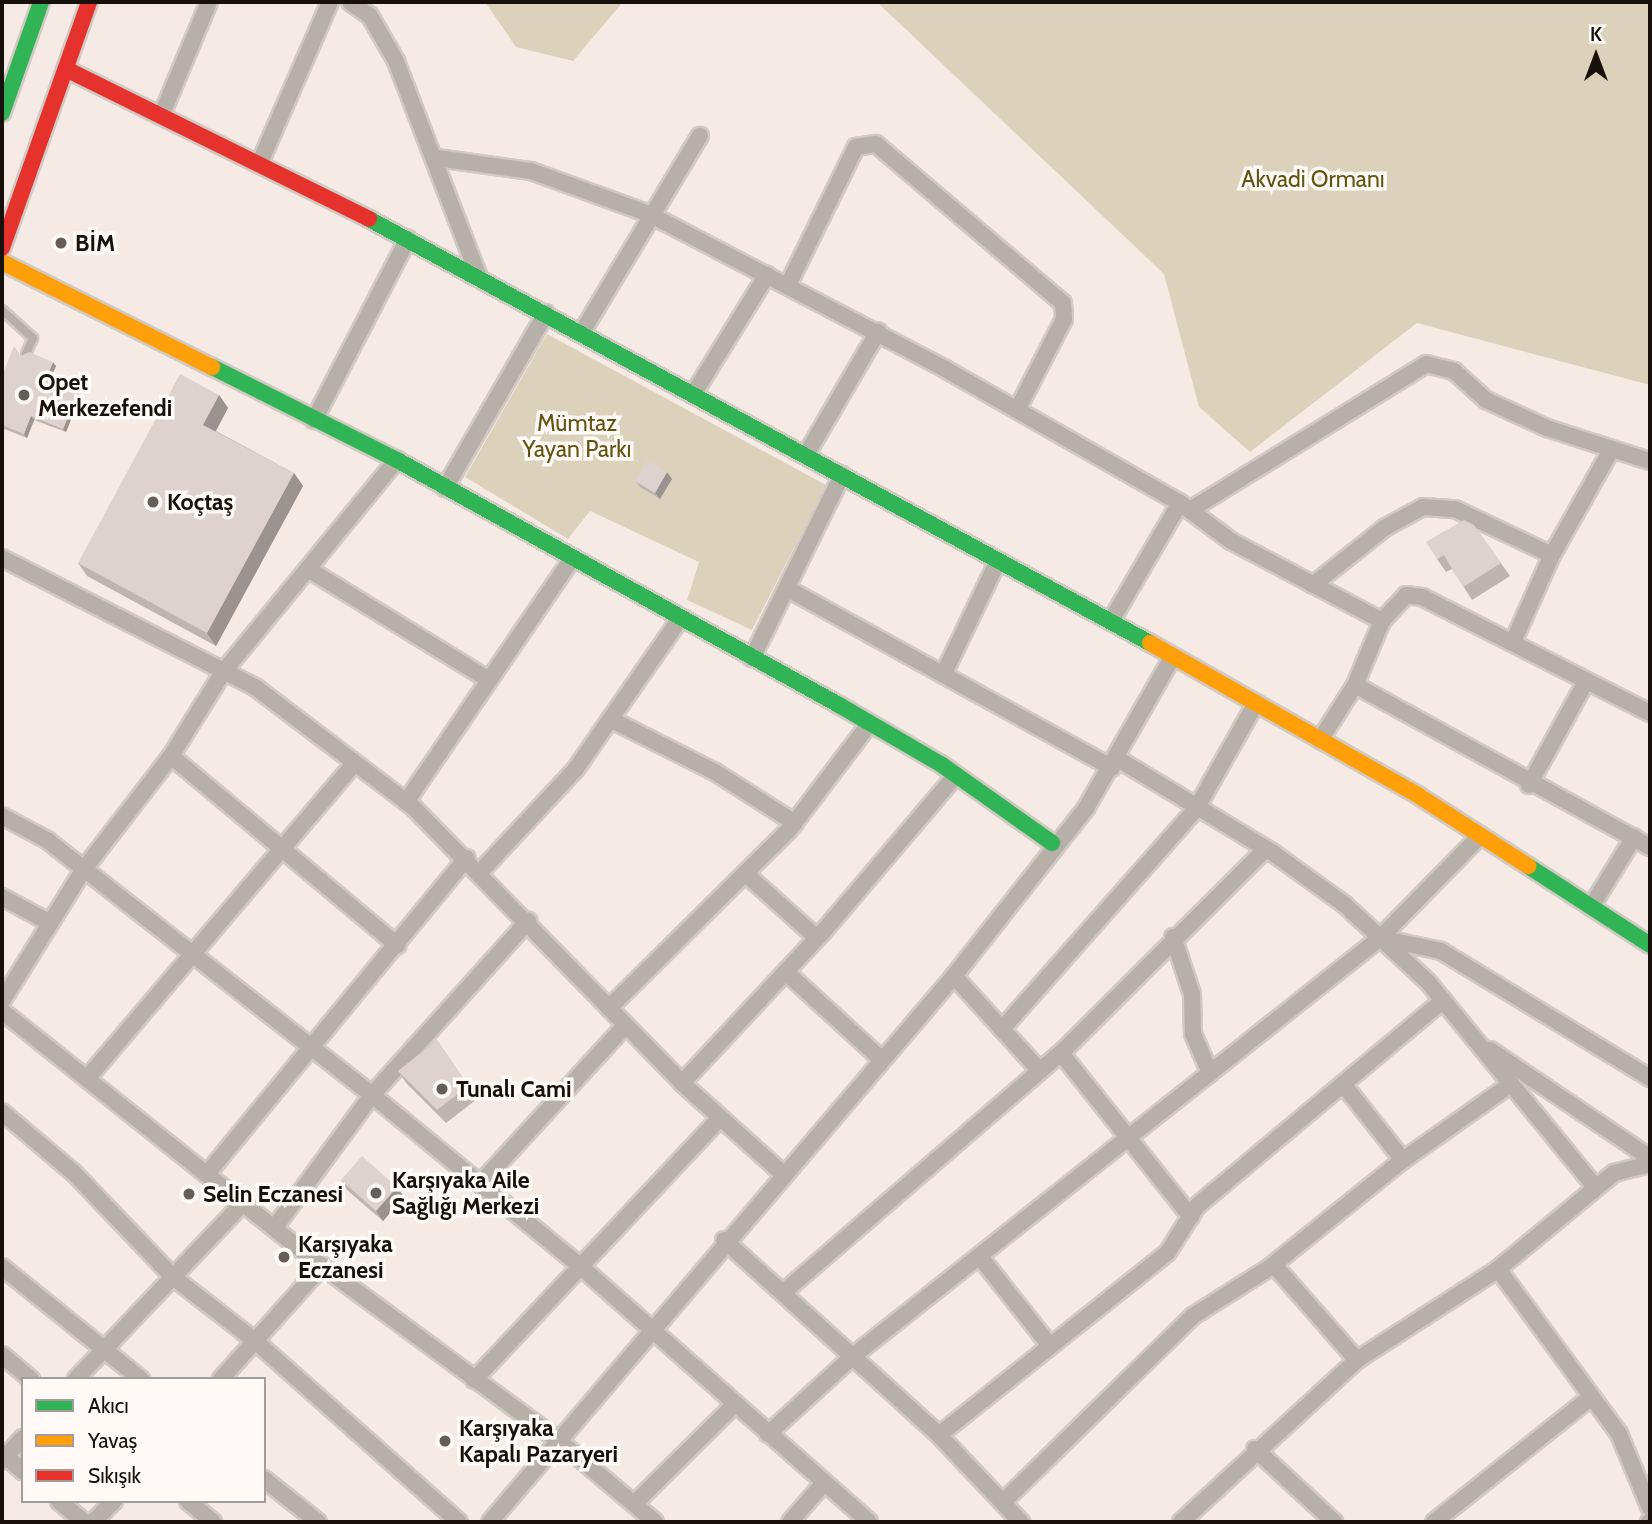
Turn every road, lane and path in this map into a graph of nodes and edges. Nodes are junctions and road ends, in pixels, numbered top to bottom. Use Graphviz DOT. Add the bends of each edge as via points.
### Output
graph roads {
  1 [pos="41,2"];
  2 [pos="89,2"];
  3 [pos="209,2"];
  4 [pos="330,2"];
  5 [pos="349,2"];
  6 [pos="66,69"];
  7 [pos="2,113"];
  8 [pos="162,114"];
  9 [pos="700,136"];
  10 [pos="437,158"];
  11 [pos="261,160"];
  12 [pos="649,214"];
  13 [pos="408,239"];
  14 [pos="2,248"];
  15 [pos="2,262"];
  16 [pos="478,275"];
  17 [pos="767,275"];
  18 [pos="788,285"];
  19 [pos="2,310"];
  20 [pos="546,313"];
  21 [pos="582,332"];
  22 [pos="878,332"];
  23 [pos="26,354"];
  24 [pos="694,393"];
  25 [pos="1017,410"];
  26 [pos="314,420"];
  27 [pos="1610,452"];
  28 [pos="806,455"];
  29 [pos="397,460"];
  30 [pos="1650,461"];
  31 [pos="842,475"];
  32 [pos="445,488"];
  33 [pos="1185,507"];
  34 [pos="1552,555"];
  35 [pos="2,558"];
  36 [pos="570,560"];
  37 [pos="998,561"];
  38 [pos="308,569"];
  39 [pos="1313,584"];
  40 [pos="788,589"];
  41 [pos="680,619"];
  42 [pos="1111,621"];
  43 [pos="1382,621"];
  44 [pos="1513,642"];
  45 [pos="1172,656"];
  46 [pos="752,658"];
  47 [pos="224,671"];
  48 [pos="945,671"];
  49 [pos="489,680"];
  50 [pos="1585,683"];
  51 [pos="1355,685"];
  52 [pos="1256,703"];
  53 [pos="1649,709"];
  54 [pos="612,720"];
  55 [pos="870,723"];
  56 [pos="1320,740"];
  57 [pos="171,756"];
  58 [pos="354,764"];
  59 [pos="1115,764"];
  60 [pos="956,775"];
  61 [pos="1530,785"];
  62 [pos="406,802"];
  63 [pos="1196,808"];
  64 [pos="2,816"];
  65 [pos="795,823"];
  66 [pos="1480,836"];
  67 [pos="1634,837"];
  68 [pos="1052,844"];
  69 [pos="1650,846"];
  70 [pos="1266,849"];
  71 [pos="284,853"];
  72 [pos="467,858"];
  73 [pos="84,869"];
  74 [pos="481,871"];
  75 [pos="747,875"];
  76 [pos="2,897"];
  77 [pos="1591,907"];
  78 [pos="528,921"];
  79 [pos="50,923"];
  80 [pos="1173,937"];
  81 [pos="817,938"];
  82 [pos="1380,938"];
  83 [pos="397,945"];
  84 [pos="1650,945"];
  85 [pos="196,953"];
  86 [pos="786,972"];
  87 [pos="954,976"];
  88 [pos="1443,1000"];
  89 [pos="2,1002"];
  90 [pos="608,1008"];
  91 [pos="2,1011"];
  92 [pos="625,1026"];
  93 [pos="1002,1029"];
  94 [pos="1476,1041"];
  95 [pos="308,1047"];
  96 [pos="1061,1053"];
  97 [pos="881,1059"];
  98 [pos="1040,1071"];
  99 [pos="1210,1073"];
  100 [pos="90,1075"];
  101 [pos="1650,1078"];
  102 [pos="682,1083"];
  103 [pos="1343,1084"];
  104 [pos="1511,1084"];
  105 [pos="372,1095"];
  106 [pos="2,1112"];
  107 [pos="719,1119"];
  108 [pos="1128,1137"];
  109 [pos="1650,1158"];
  110 [pos="1403,1160"];
  111 [pos="1650,1164"];
  112 [pos="782,1173"];
  113 [pos="207,1174"];
  114 [pos="480,1184"];
  115 [pos="1595,1187"];
  116 [pos="242,1204"];
  117 [pos="1191,1217"];
  118 [pos="275,1227"];
  119 [pos="724,1240"];
  120 [pos="980,1256"];
  121 [pos="1274,1265"];
  122 [pos="322,1266"];
  123 [pos="580,1266"];
  124 [pos="2,1267"];
  125 [pos="1498,1269"];
  126 [pos="173,1277"];
  127 [pos="785,1291"];
  128 [pos="652,1328"];
  129 [pos="254,1340"];
  130 [pos="1050,1346"];
  131 [pos="102,1348"];
  132 [pos="2,1355"];
  133 [pos="853,1356"];
  134 [pos="1357,1360"];
  135 [pos="29,1377"];
  136 [pos="78,1377"];
  137 [pos="138,1377"];
  138 [pos="223,1377"];
  139 [pos="474,1380"];
  140 [pos="1591,1397"];
  141 [pos="735,1404"];
  142 [pos="768,1434"];
  143 [pos="939,1436"];
  144 [pos="21,1440"];
  145 [pos="558,1440"];
  146 [pos="1255,1449"];
  147 [pos="3,1457"];
  148 [pos="21,1470"];
  149 [pos="266,1481"];
  150 [pos="823,1485"];
  151 [pos="1004,1501"];
  152 [pos="61,1503"];
  153 [pos="112,1503"];
  154 [pos="190,1503"];
  155 [pos="634,1504"];
  156 [pos="1650,1508"];
  157 [pos="495,1520"];
  158 [pos="84,1522"];
  159 [pos="93,1522"];
  160 [pos="213,1522"];
  161 [pos="318,1522"];
  162 [pos="460,1522"];
  163 [pos="655,1522"];
  164 [pos="790,1522"];
  165 [pos="869,1522"];
  166 [pos="1021,1522"];
  167 [pos="1181,1522"];
  168 [pos="1334,1522"];
  169 [pos="1434,1522"];
  1 -- 7 [label="street"];
  2 -- 6 [label="street"];
  3 -- 8 [label="street"];
  4 -- 11 [label="street"];
  5 -- 10 [label="street" via="370,16 396,61"];
  6 -- 8 [label="street"];
  6 -- 14 [label="street"];
  8 -- 11 [label="street"];
  9 -- 12 [label="street"];
  10 -- 12 [label="street" via="531,172"];
  10 -- 16 [label="street"];
  11 -- 13 [label="street"];
  12 -- 17 [label="street"];
  12 -- 21 [label="street"];
  13 -- 16 [label="street"];
  13 -- 26 [label="street"];
  15 -- 26 [label="street"];
  16 -- 20 [label="street"];
  17 -- 18 [label="street"];
  17 -- 24 [label="street"];
  18 -- 22 [label="street"];
  18 -- 25 [label="street" via="856,147 876,144 1063,303 1064,319"];
  19 -- 23 [label="lane" via="33,338"];
  20 -- 21 [label="street"];
  20 -- 32 [label="street"];
  21 -- 24 [label="street"];
  22 -- 25 [label="street"];
  22 -- 28 [label="street"];
  24 -- 28 [label="street"];
  25 -- 33 [label="street"];
  26 -- 29 [label="street"];
  27 -- 30 [label="street"];
  27 -- 33 [label="street" via="1486,400 1454,371 1426,364"];
  27 -- 34 [label="street"];
  28 -- 31 [label="street"];
  29 -- 32 [label="street"];
  29 -- 38 [label="street"];
  31 -- 37 [label="street"];
  31 -- 40 [label="street"];
  32 -- 36 [label="street"];
  33 -- 39 [label="street" via="1231,541"];
  33 -- 42 [label="street"];
  34 -- 39 [label="street" via="1455,509 1423,507 1386,527"];
  34 -- 44 [label="street"];
  35 -- 47 [label="street"];
  36 -- 41 [label="street"];
  36 -- 49 [label="street"];
  37 -- 42 [label="street"];
  37 -- 48 [label="street"];
  38 -- 47 [label="street"];
  38 -- 49 [label="street"];
  39 -- 43 [label="street"];
  40 -- 46 [label="street"];
  40 -- 48 [label="street"];
  41 -- 46 [label="street"];
  41 -- 54 [label="street"];
  42 -- 45 [label="street"];
  43 -- 44 [label="street" via="1406,595 1422,597"];
  43 -- 51 [label="street"];
  44 -- 50 [label="street"];
  45 -- 52 [label="street"];
  45 -- 59 [label="street"];
  46 -- 55 [label="street"];
  47 -- 57 [label="street"];
  47 -- 58 [label="street"];
  48 -- 59 [label="street"];
  49 -- 62 [label="street"];
  50 -- 53 [label="street"];
  50 -- 61 [label="street"];
  51 -- 56 [label="street"];
  51 -- 61 [label="street"];
  52 -- 56 [label="street"];
  52 -- 63 [label="street"];
  54 -- 65 [label="street" via="715,772"];
  54 -- 74 [label="street"];
  55 -- 60 [label="street"];
  55 -- 65 [label="street"];
  56 -- 66 [label="street"];
  57 -- 71 [label="street"];
  57 -- 73 [label="street"];
  58 -- 62 [label="street"];
  58 -- 71 [label="street"];
  59 -- 63 [label="street"];
  59 -- 68 [label="street"];
  60 -- 68 [label="street"];
  60 -- 81 [label="street"];
  61 -- 67 [label="street"];
  62 -- 72 [label="street"];
  63 -- 70 [label="street"];
  63 -- 93 [label="street"];
  64 -- 73 [label="street"];
  65 -- 75 [label="street"];
  66 -- 77 [label="street"];
  66 -- 82 [label="street"];
  67 -- 69 [label="street"];
  67 -- 77 [label="street"];
  68 -- 87 [label="street"];
  70 -- 80 [label="street"];
  70 -- 82 [label="street"];
  71 -- 83 [label="street"];
  71 -- 85 [label="street"];
  72 -- 74 [label="street"];
  72 -- 83 [label="street"];
  73 -- 79 [label="street"];
  73 -- 85 [label="street"];
  74 -- 78 [label="street"];
  75 -- 81 [label="street"];
  75 -- 90 [label="street"];
  76 -- 79 [label="street"];
  77 -- 84 [label="street"];
  78 -- 90 [label="street"];
  78 -- 105 [label="street"];
  79 -- 89 [label="street"];
  80 -- 96 [label="street"];
  80 -- 99 [label="street" via="1192,994 1193,1034"];
  81 -- 86 [label="street"];
  82 -- 88 [label="street"];
  82 -- 99 [label="street"];
  82 -- 101 [label="street" via="1441,951"];
  83 -- 95 [label="street"];
  85 -- 95 [label="street"];
  85 -- 100 [label="street"];
  86 -- 97 [label="street"];
  86 -- 102 [label="street"];
  87 -- 93 [label="street"];
  87 -- 97 [label="street"];
  88 -- 94 [label="street"];
  88 -- 103 [label="street"];
  90 -- 92 [label="street"];
  91 -- 100 [label="street"];
  92 -- 102 [label="street"];
  92 -- 114 [label="street"];
  93 -- 98 [label="street"];
  94 -- 104 [label="street"];
  94 -- 109 [label="street"];
  95 -- 105 [label="street"];
  95 -- 113 [label="street"];
  96 -- 98 [label="street"];
  96 -- 108 [label="street"];
  97 -- 112 [label="street"];
  98 -- 127 [label="street"];
  99 -- 108 [label="street"];
  100 -- 113 [label="street"];
  102 -- 107 [label="street"];
  103 -- 110 [label="street"];
  103 -- 117 [label="street"];
  104 -- 110 [label="street"];
  104 -- 115 [label="street"];
  105 -- 114 [label="street"];
  105 -- 118 [label="street"];
  106 -- 126 [label="street" via="74,1173"];
  107 -- 112 [label="street"];
  107 -- 123 [label="street"];
  108 -- 117 [label="street"];
  108 -- 120 [label="street"];
  110 -- 121 [label="street"];
  111 -- 115 [label="street" via="1614,1173"];
  112 -- 119 [label="street"];
  113 -- 116 [label="street"];
  114 -- 123 [label="street"];
  115 -- 125 [label="street"];
  116 -- 118 [label="street"];
  116 -- 126 [label="street"];
  117 -- 130 [label="street" via="1168,1252"];
  118 -- 122 [label="street"];
  119 -- 127 [label="street"];
  119 -- 128 [label="street"];
  120 -- 130 [label="street"];
  120 -- 133 [label="street"];
  121 -- 134 [label="street"];
  121 -- 151 [label="street" via="1193,1316"];
  122 -- 129 [label="street"];
  122 -- 139 [label="street"];
  123 -- 128 [label="street"];
  123 -- 139 [label="street"];
  124 -- 131 [label="street"];
  125 -- 134 [label="street"];
  125 -- 140 [label="street"];
  126 -- 129 [label="street"];
  126 -- 131 [label="street"];
  127 -- 133 [label="street"];
  128 -- 141 [label="street"];
  128 -- 145 [label="street"];
  129 -- 138 [label="street"];
  129 -- 162 [label="street"];
  130 -- 143 [label="street"];
  131 -- 136 [label="street"];
  131 -- 137 [label="street"];
  132 -- 135 [label="street"];
  133 -- 142 [label="street"];
  133 -- 143 [label="street"];
  134 -- 146 [label="street"];
  139 -- 145 [label="street"];
  140 -- 156 [label="street" via="1619,1434"];
  140 -- 169 [label="street"];
  141 -- 142 [label="street"];
  141 -- 155 [label="street"];
  142 -- 150 [label="street"];
  143 -- 151 [label="street"];
  144 -- 147 [label="street"];
  145 -- 155 [label="street"];
  145 -- 157 [label="street"];
  146 -- 167 [label="street"];
  146 -- 168 [label="street"];
  147 -- 148 [label="street"];
  149 -- 161 [label="street"];
  150 -- 164 [label="street"];
  150 -- 165 [label="street"];
  151 -- 166 [label="street"];
  152 -- 158 [label="street"];
  153 -- 159 [label="street"];
  154 -- 160 [label="street"];
  155 -- 163 [label="street"];
}
